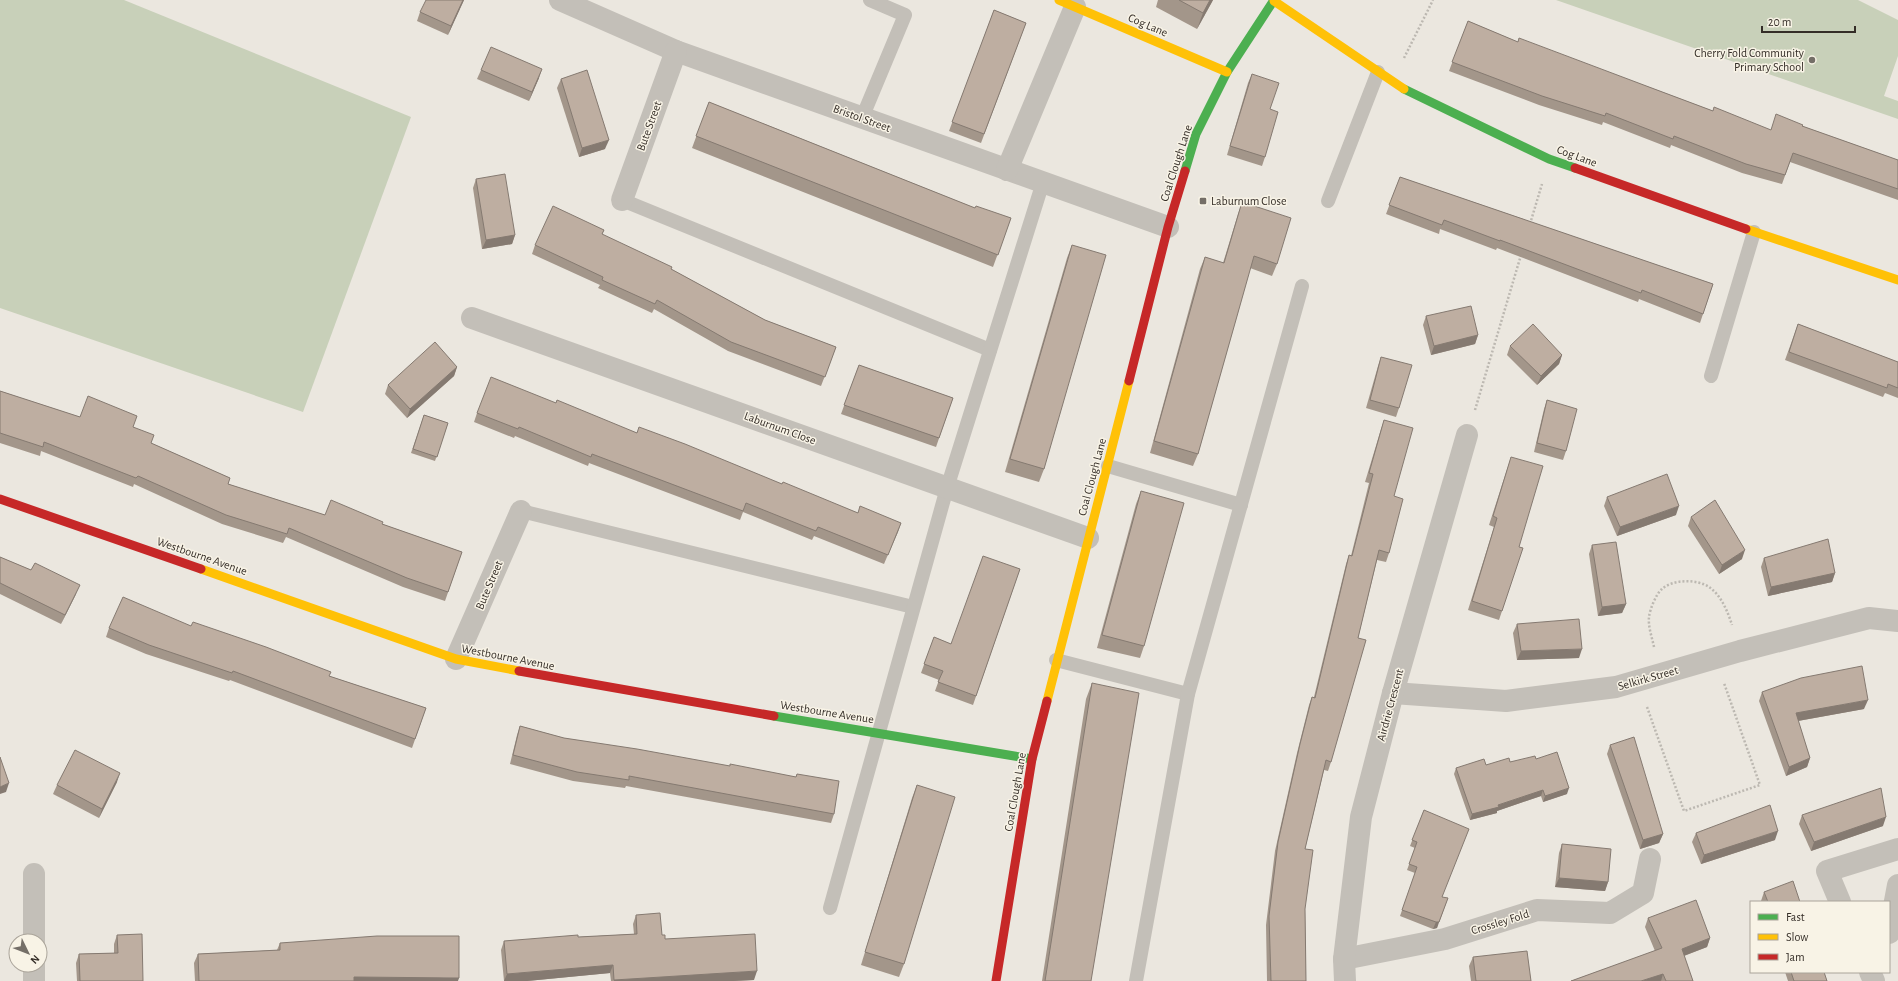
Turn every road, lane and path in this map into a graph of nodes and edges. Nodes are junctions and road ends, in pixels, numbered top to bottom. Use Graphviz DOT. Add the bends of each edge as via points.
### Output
graph roads {
  1 [pos="560,0"];
  2 [pos="870,0"];
  3 [pos="1274,0"];
  4 [pos="1433,0"];
  5 [pos="1064,2"];
  6 [pos="676,51"];
  7 [pos="1227,72"];
  8 [pos="1378,72"];
  9 [pos="1393,82"];
  10 [pos="862,118"];
  11 [pos="1549,159"];
  12 [pos="1007,170"];
  13 [pos="1043,182"];
  14 [pos="622,200"];
  15 [pos="1328,200"];
  16 [pos="1529,226"];
  17 [pos="1168,227"];
  18 [pos="1754,232"];
  19 [pos="1523,248"];
  20 [pos="1898,280"];
  21 [pos="1302,286"];
  22 [pos="472,318"];
  23 [pos="990,350"];
  24 [pos="1711,376"];
  25 [pos="1467,435"];
  26 [pos="1108,466"];
  27 [pos="947,488"];
  28 [pos="0,499"];
  29 [pos="1241,505"];
  30 [pos="521,511"];
  31 [pos="1088,538"];
  32 [pos="913,608"];
  33 [pos="1898,621"];
  34 [pos="1740,651"];
  35 [pos="1715,658"];
  36 [pos="456,659"];
  37 [pos="1056,660"];
  38 [pos="1662,674"];
  39 [pos="1638,681"];
  40 [pos="1393,693"];
  41 [pos="1188,694"];
  42 [pos="878,733"];
  43 [pos="1032,759"];
  44 [pos="1898,849"];
  45 [pos="1650,859"];
  46 [pos="34,874"];
  47 [pos="1898,885"];
  48 [pos="1840,901"];
  49 [pos="830,908"];
  50 [pos="1890,927"];
  51 [pos="34,933"];
  52 [pos="1344,959"];
  53 [pos="996,981"];
  54 [pos="1136,981"];
  55 [pos="1346,981"];
  1 -- 6 [label="street, Bristol Street"];
  2 -- 10 [label="lane" via="905,15"];
  3 -- 7 [label="street, Coal Clough Lane"];
  3 -- 8 [label="street, Cog Lane"];
  4 -- 9 [label="path"];
  5 -- 7 [label="street, Cog Lane"];
  5 -- 12 [label="street"];
  6 -- 10 [label="street, Bristol Street"];
  6 -- 14 [label="street, Bute Street"];
  7 -- 17 [label="street, Coal Clough Lane" via="1196,134"];
  8 -- 9 [label="street, Cog Lane"];
  8 -- 15 [label="lane"];
  9 -- 11 [label="street, Cog Lane" via="1406,91"];
  10 -- 12 [label="street, Bristol Street"];
  11 -- 16 [label="path"];
  11 -- 18 [label="street, Cog Lane"];
  12 -- 13 [label="street, Bristol Street"];
  13 -- 17 [label="street, Bristol Street"];
  13 -- 23 [label="lane"];
  14 -- 23 [label="lane"];
  17 -- 26 [label="street, Coal Clough Lane"];
  18 -- 20 [label="street, Cog Lane"];
  18 -- 24 [label="lane"];
  19 -- 25 [label="path"];
  21 -- 29 [label="lane"];
  22 -- 27 [label="street, Laburnum Close"];
  23 -- 27 [label="lane"];
  25 -- 40 [label="street, Airdrie Crescent"];
  26 -- 29 [label="lane"];
  26 -- 31 [label="street, Coal Clough Lane"];
  27 -- 31 [label="street, Laburnum Close"];
  27 -- 32 [label="lane"];
  28 -- 36 [label="street, Westbourne Avenue"];
  29 -- 41 [label="lane"];
  30 -- 32 [label="lane"];
  30 -- 36 [label="street, Bute Street"];
  31 -- 37 [label="street, Coal Clough Lane"];
  32 -- 42 [label="lane"];
  33 -- 34 [label="street, Selkirk Street" via="1869,618"];
  34 -- 35 [label="street, Selkirk Street"];
  34 -- 38 [label="path" via="1729,615 1719,597 1708,586 1694,581 1678,582 1662,589 1649,616"];
  35 -- 38 [label="street, Selkirk Street"];
  35 -- 39 [label="path" via="1760,785 1684,811"];
  36 -- 42 [label="street, Westbourne Avenue" via="579,683"];
  37 -- 41 [label="lane"];
  37 -- 43 [label="street, Coal Clough Lane"];
  38 -- 39 [label="street, Selkirk Street"];
  39 -- 40 [label="street, Selkirk Street" via="1616,687 1506,701"];
  40 -- 52 [label="street, Airdrie Crescent" via="1361,817"];
  41 -- 54 [label="lane"];
  42 -- 43 [label="street, Westbourne Avenue"];
  42 -- 49 [label="lane"];
  43 -- 53 [label="street, Coal Clough Lane"];
  44 -- 48 [label="street" via="1827,871"];
  45 -- 52 [label="street, Crossley Fold" via="1643,893 1610,913 1537,910 1444,939"];
  46 -- 51 [label="street"];
  47 -- 50 [label="street"];
  52 -- 55 [label="street, Airdrie Crescent"];
}
